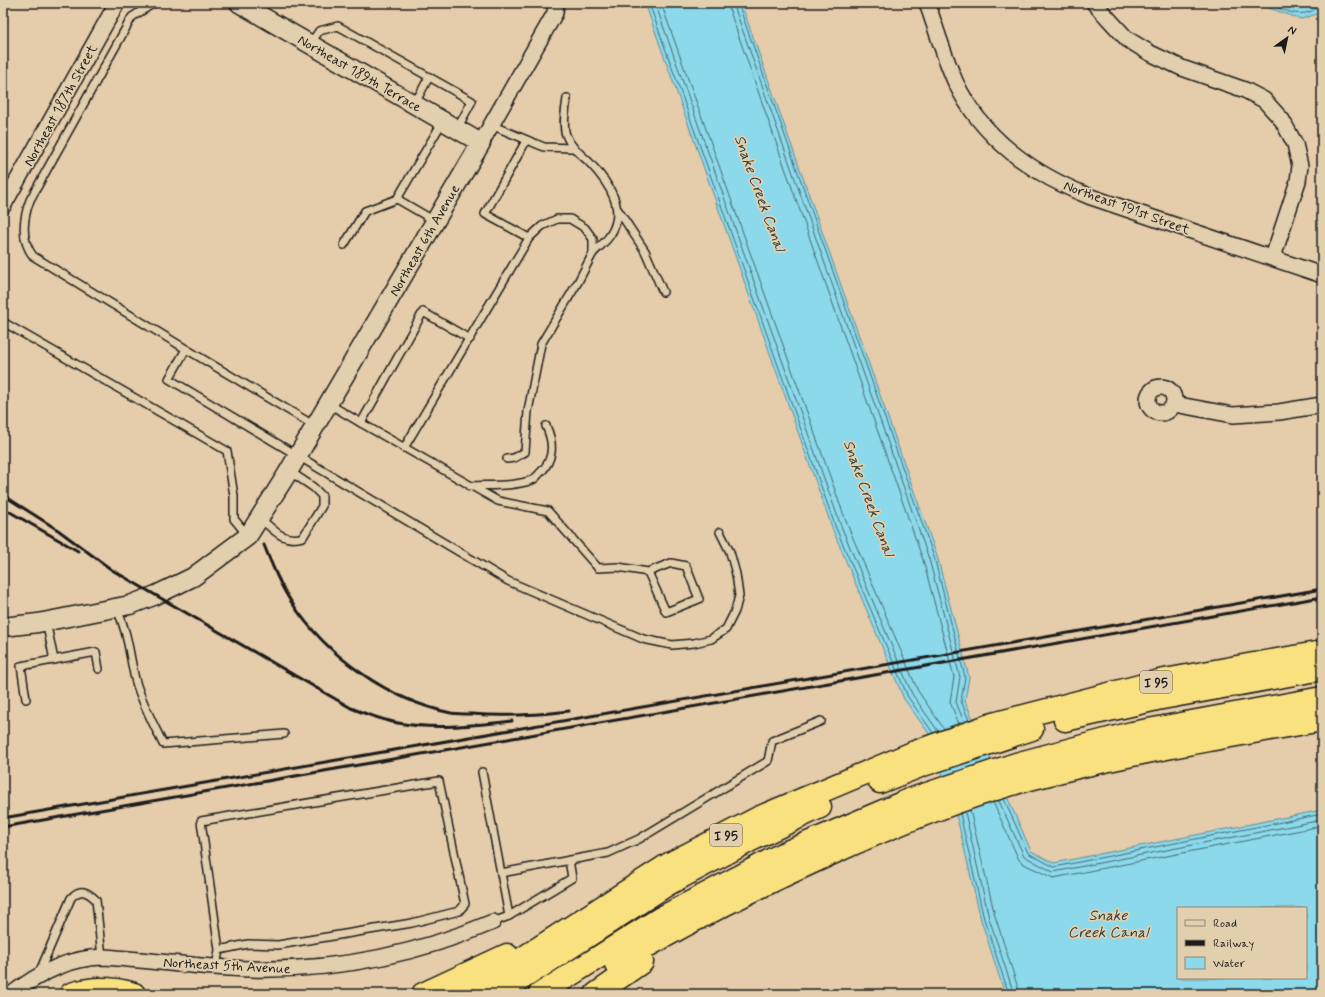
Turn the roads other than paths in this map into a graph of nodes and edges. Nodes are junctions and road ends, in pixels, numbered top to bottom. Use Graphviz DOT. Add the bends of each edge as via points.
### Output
graph roads {
  1 [pos="117,3"];
  2 [pos="154,3"];
  3 [pos="239,3"];
  4 [pos="556,3"];
  5 [pos="927,3"];
  6 [pos="1094,3"];
  7 [pos="310,44"];
  8 [pos="429,77"];
  9 [pos="567,98"];
  10 [pos="414,104"];
  11 [pos="450,125"];
  12 [pos="491,125"];
  13 [pos="526,141"];
  14 [pos="481,143"];
  15 [pos="572,148"];
  16 [pos="396,199"];
  17 [pos="3,206"];
  18 [pos="618,210"];
  19 [pos="435,221"];
  20 [pos="529,238"];
  21 [pos="344,246"];
  22 [pos="593,253"];
  23 [pos="1273,258"];
  24 [pos="1322,275"];
  25 [pos="663,292"];
  26 [pos="3,322"];
  27 [pos="470,338"];
  28 [pos="186,349"];
  29 [pos="328,404"];
  30 [pos="1174,404"];
  31 [pos="1322,404"];
  32 [pos="361,423"];
  33 [pos="315,426"];
  34 [pos="546,426"];
  35 [pos="404,448"];
  36 [pos="507,459"];
  37 [pos="291,467"];
  38 [pos="469,486"];
  39 [pos="259,518"];
  40 [pos="720,532"];
  41 [pos="248,536"];
  42 [pos="648,572"];
  43 [pos="116,607"];
  44 [pos="46,621"];
  45 [pos="3,627"];
  46 [pos="1322,652"];
  47 [pos="54,660"];
  48 [pos="100,669"];
  49 [pos="1322,670"];
  50 [pos="1322,698"];
  51 [pos="26,699"];
  52 [pos="1322,720"];
  53 [pos="821,721"];
  54 [pos="998,731"];
  55 [pos="284,734"];
  56 [pos="919,758"];
  57 [pos="482,772"];
  58 [pos="1021,772"];
  59 [pos="941,798"];
  60 [pos="569,860"];
  61 [pos="501,874"];
  62 [pos="728,901"];
  63 [pos="509,916"];
  64 [pos="493,922"];
  65 [pos="550,941"];
  66 [pos="219,950"];
  67 [pos="102,957"];
  68 [pos="216,967"];
  69 [pos="38,976"];
  70 [pos="12,994"];
  71 [pos="71,994"];
  72 [pos="134,994"];
  73 [pos="423,994"];
  74 [pos="466,994"];
  75 [pos="498,994"];
  76 [pos="540,994"];
  77 [pos="568,994"];
  78 [pos="596,994"];
  1 -- 17 [label="street, Northeast 187th Street"];
  2 -- 28 [label="lane" via="132,17 30,200 25,213 24,233 33,256"];
  3 -- 7 [label="street, Northeast 189th Terrace"];
  4 -- 12 [label="street, Northeast 6th Avenue" via="555,13"];
  5 -- 23 [label="street, Northeast 191st Street" via="956,82 969,106 1004,146 1023,161 1067,188"];
  6 -- 23 [label="street" via="1127,39 1150,54 1246,90 1264,100 1282,120 1295,144 1300,166 1298,181"];
  7 -- 8 [label="lane" via="319,30 338,26"];
  7 -- 10 [label="street, Northeast 189th Terrace"];
  8 -- 10 [label="lane"];
  8 -- 11 [label="lane" via="472,101"];
  9 -- 15 [label="lane" via="565,133"];
  10 -- 11 [label="street, Northeast 189th Terrace"];
  11 -- 14 [label="street, Northeast 189th Terrace"];
  11 -- 16 [label="lane"];
  12 -- 13 [label="lane"];
  12 -- 14 [label="street, Northeast 6th Avenue"];
  13 -- 15 [label="lane" via="544,147"];
  13 -- 20 [label="lane" via="485,214"];
  14 -- 19 [label="street, Northeast 6th Avenue"];
  15 -- 18 [label="lane" via="599,173 613,195"];
  16 -- 19 [label="lane"];
  16 -- 21 [label="lane" via="365,211"];
  18 -- 22 [label="lane" via="617,221 609,237"];
  18 -- 25 [label="lane" via="646,251"];
  19 -- 29 [label="street, Northeast 6th Avenue"];
  20 -- 22 [label="lane" via="552,221 570,219 585,228 593,239"];
  20 -- 27 [label="lane"];
  22 -- 36 [label="lane" via="541,344 528,411 525,452"];
  23 -- 24 [label="street, Northeast 191st Street"];
  26 -- 41 [label="lane" via="227,451 234,496 234,519"];
  27 -- 32 [label="lane" via="423,312"];
  27 -- 35 [label="lane"];
  28 -- 33 [label="lane"];
  28 -- 37 [label="lane" via="169,378"];
  29 -- 32 [label="lane"];
  29 -- 33 [label="street, Northeast 6th Avenue"];
  30 -- 31 [label="street" via="1233,415 1279,412"];
  32 -- 35 [label="lane"];
  33 -- 37 [label="street, Northeast 6th Avenue"];
  34 -- 38 [label="lane" via="551,438 550,461 533,480"];
  35 -- 38 [label="lane"];
  37 -- 39 [label="street, Northeast 6th Avenue"];
  37 -- 39 [label="lane" via="322,496 322,506 303,537 293,540 280,535"];
  37 -- 40 [label="lane" via="508,580 643,639 672,645 711,639 726,629 731,620 739,596 730,552"];
  38 -- 42 [label="lane" via="498,501 548,511 598,568 618,567"];
  39 -- 41 [label="street, Northeast 6th Avenue"];
  41 -- 43 [label="street" via="193,577 156,595 130,605"];
  42 -- 42 [label="lane" via="666,612 699,599 686,566 671,563"];
  43 -- 44 [label="street"];
  43 -- 55 [label="lane" via="125,625 136,679 151,721 163,744"];
  44 -- 45 [label="street"];
  44 -- 47 [label="lane"];
  46 -- 54 [label="highway, I 95" via="1160,681"];
  47 -- 48 [label="lane" via="96,652"];
  47 -- 51 [label="lane" via="21,666"];
  49 -- 54 [label="highway" via="1156,699 1044,725"];
  50 -- 58 [label="highway" via="1132,733"];
  52 -- 58 [label="highway"];
  53 -- 60 [label="lane" via="772,741 768,761 639,839 608,853"];
  54 -- 56 [label="highway, I 95"];
  56 -- 65 [label="highway, I 95" via="758,818 669,864"];
  56 -- 75 [label="highway" via="751,840 668,884"];
  57 -- 61 [label="lane"];
  58 -- 59 [label="highway"];
  59 -- 62 [label="highway" via="862,840"];
  59 -- 76 [label="highway" via="782,854 659,919"];
  60 -- 61 [label="lane"];
  60 -- 63 [label="lane" via="572,878"];
  61 -- 63 [label="lane"];
  62 -- 77 [label="highway" via="670,931"];
  62 -- 78 [label="highway"];
  63 -- 64 [label="lane"];
  64 -- 68 [label="street, Northeast 5th Avenue" via="435,944 350,963 298,969"];
  65 -- 73 [label="highway" via="501,957"];
  65 -- 74 [label="highway, I 95"];
  66 -- 66 [label="lane" via="248,944 278,945 412,923 459,911 465,904 439,781 201,821"];
  66 -- 68 [label="lane"];
  67 -- 68 [label="street, Northeast 5th Avenue"];
  67 -- 69 [label="street, Northeast 5th Avenue" via="63,963"];
  67 -- 69 [label="lane" via="96,900 89,893 76,892 71,898"];
  69 -- 70 [label="street, Northeast 5th Avenue"];
  71 -- 72 [label="highway" via="106,989"];
}
